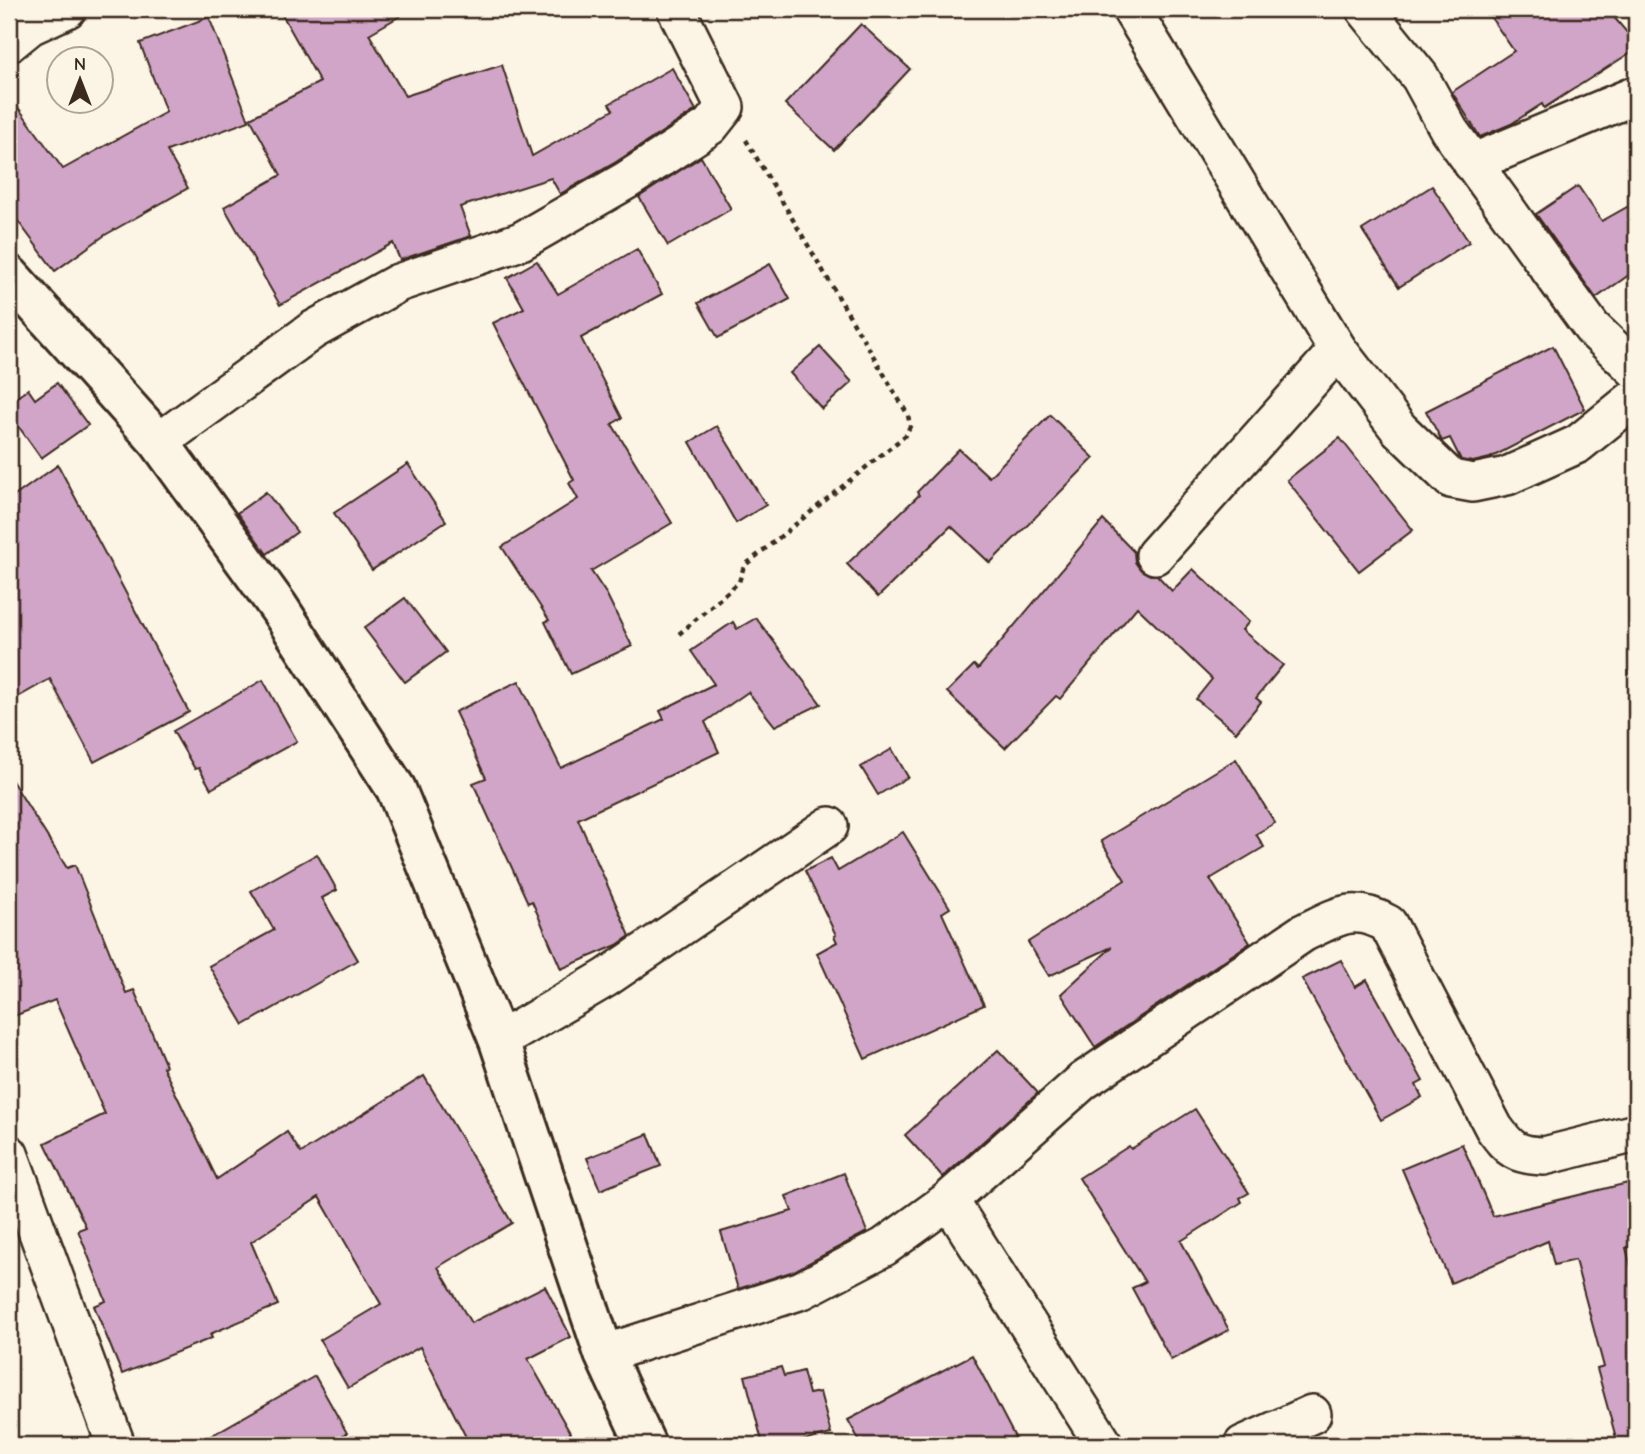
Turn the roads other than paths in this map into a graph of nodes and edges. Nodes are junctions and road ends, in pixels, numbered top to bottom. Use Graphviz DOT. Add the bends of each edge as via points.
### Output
graph roads {
  1 [pos="67,9"];
  2 [pos="676,9"];
  3 [pos="1131,9"];
  4 [pos="1365,9"];
  5 [pos="9,43"];
  6 [pos="1636,95"];
  7 [pos="1472,163"];
  8 [pos="9,275"];
  9 [pos="1338,350"];
  10 [pos="1636,370"];
  11 [pos="1636,397"];
  12 [pos="159,442"];
  13 [pos="1155,555"];
  14 [pos="829,826"];
  15 [pos="499,1041"];
  16 [pos="1636,1133"];
  17 [pos="9,1154"];
  18 [pos="949,1200"];
  19 [pos="604,1354"];
  20 [pos="1312,1414"];
  21 [pos="116,1445"];
  22 [pos="646,1445"];
  23 [pos="1104,1445"];
  24 [pos="1243,1445"];
  1 -- 5 [label="street" via="30,26"];
  2 -- 12 [label="street" via="725,107 710,126 521,241 397,283 313,330"];
  3 -- 9 [label="street"];
  4 -- 7 [label="street" via="1420,77"];
  6 -- 7 [label="street"];
  7 -- 10 [label="street" via="1592,328"];
  8 -- 12 [label="street"];
  9 -- 11 [label="street" via="1399,429 1451,479 1473,483 1507,476 1578,443"];
  9 -- 13 [label="street"];
  12 -- 15 [label="street" via="279,608 396,789"];
  14 -- 15 [label="street" via="606,978"];
  15 -- 19 [label="street"];
  16 -- 18 [label="street" via="1544,1156 1508,1147 1388,924 1370,914 1342,914 1303,933 1083,1081"];
  17 -- 21 [label="street"];
  18 -- 19 [label="street" via="884,1247 802,1290"];
  18 -- 23 [label="street"];
  19 -- 22 [label="street"];
  20 -- 24 [label="street"];
}
